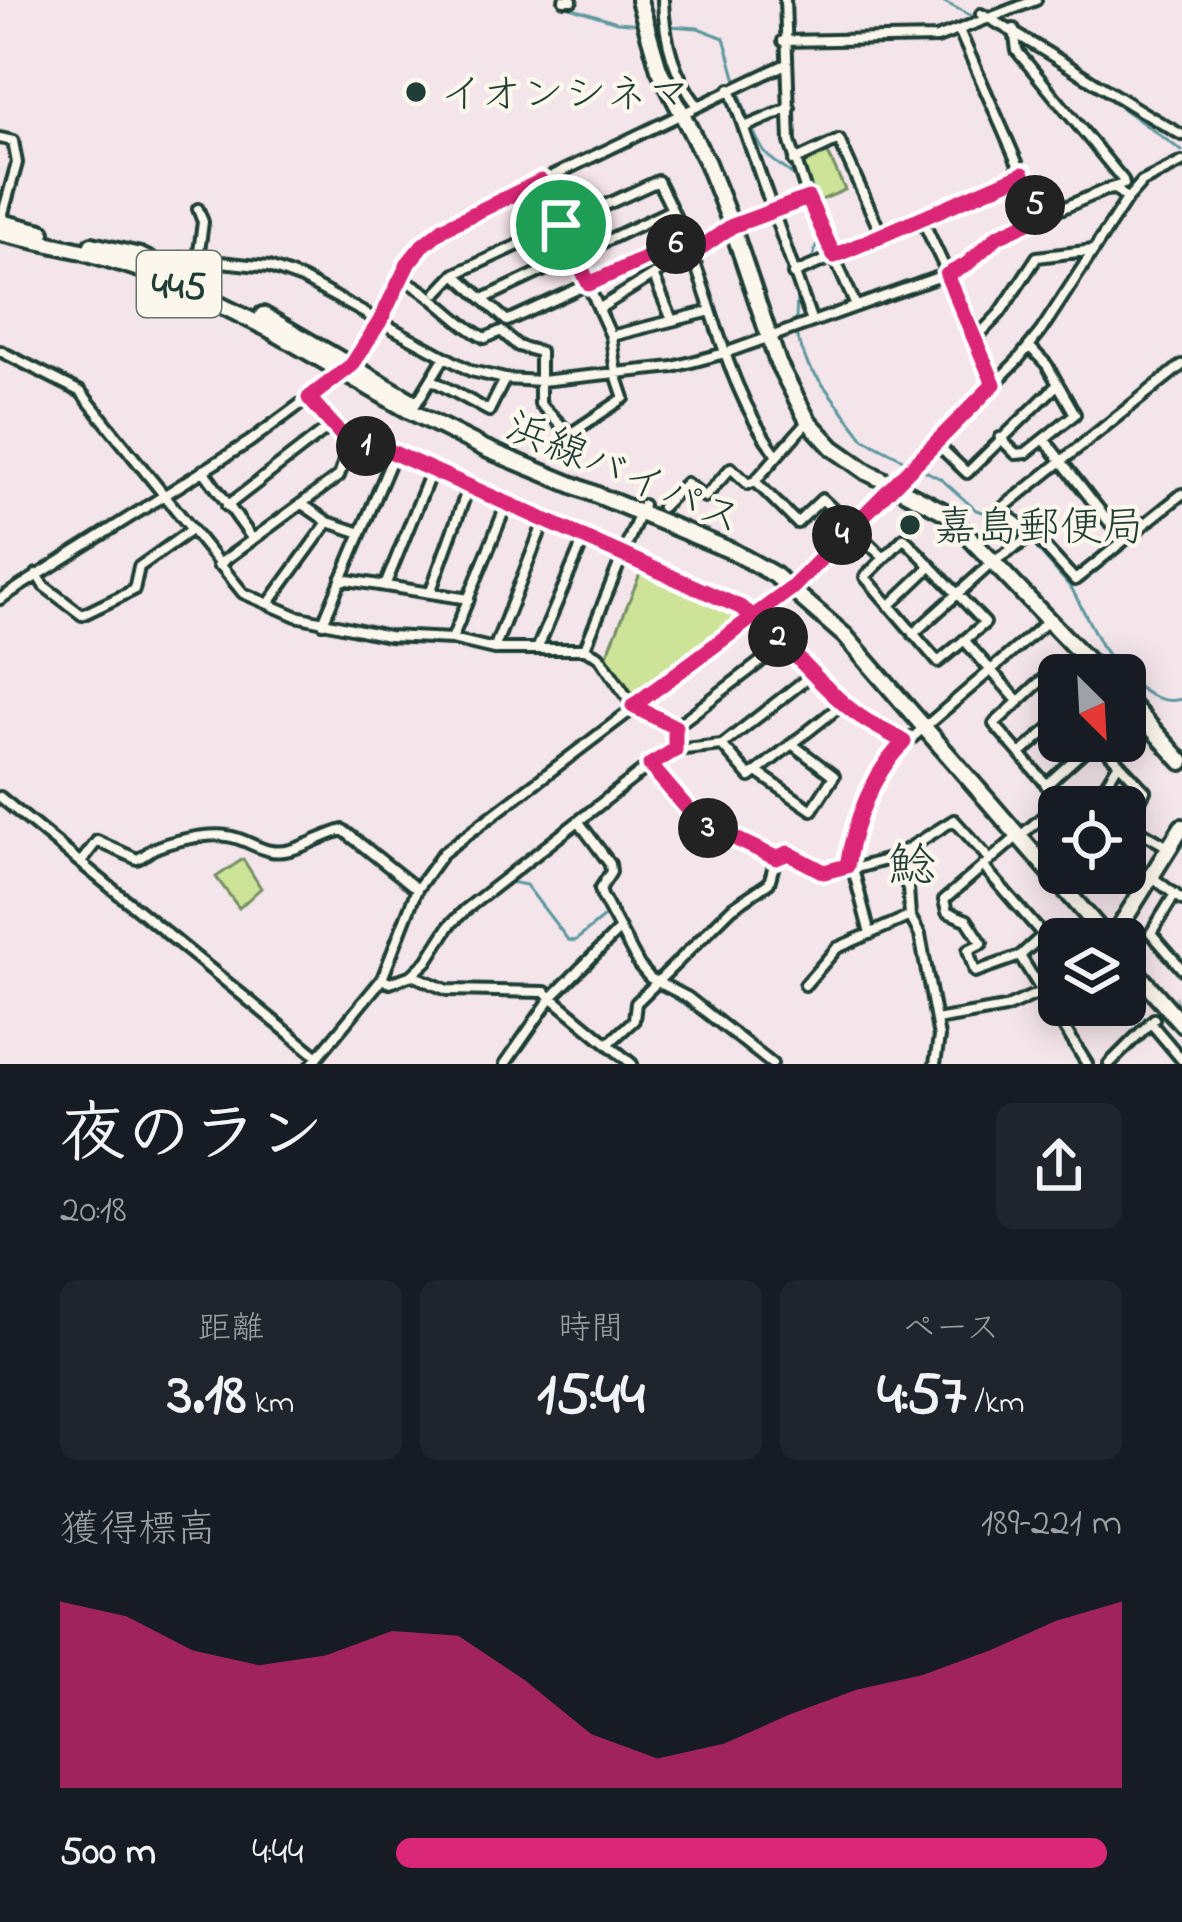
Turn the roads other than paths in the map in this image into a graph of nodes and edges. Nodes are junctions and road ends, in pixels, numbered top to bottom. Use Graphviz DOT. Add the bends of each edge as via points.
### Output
graph roads {
  1 [pos="639,0"];
  2 [pos="663,0"];
  3 [pos="784,0"];
  4 [pos="1036,0"];
  5 [pos="985,16"];
  6 [pos="1014,29"];
  7 [pos="959,30"];
  8 [pos="783,41"];
  9 [pos="785,64"];
  10 [pos="730,88"];
  11 [pos="698,105"];
  12 [pos="790,108"];
  13 [pos="682,113"];
  14 [pos="745,127"];
  15 [pos="1182,135"];
  16 [pos="0,138"];
  17 [pos="794,161"];
  18 [pos="1182,162"];
  19 [pos="1023,174"];
  20 [pos="541,181"];
  21 [pos="1110,188"];
  22 [pos="808,198"];
  23 [pos="1127,199"];
  24 [pos="198,208"];
  25 [pos="671,210"];
  26 [pos="773,212"];
  27 [pos="1040,217"];
  28 [pos="922,219"];
  29 [pos="0,225"];
  30 [pos="561,225"];
  31 [pos="732,226"];
  32 [pos="881,236"];
  33 [pos="686,240"];
  34 [pos="1094,250"];
  35 [pos="692,254"];
  36 [pos="575,255"];
  37 [pos="834,256"];
  38 [pos="198,259"];
  39 [pos="163,271"];
  40 [pos="455,274"];
  41 [pos="793,274"];
  42 [pos="947,275"];
  43 [pos="654,277"];
  44 [pos="401,279"];
  45 [pos="589,284"];
  46 [pos="438,292"];
  47 [pos="483,299"];
  48 [pos="856,306"];
  49 [pos="600,308"];
  50 [pos="711,310"];
  51 [pos="672,320"];
  52 [pos="380,321"];
  53 [pos="812,322"];
  54 [pos="611,336"];
  55 [pos="769,338"];
  56 [pos="977,338"];
  57 [pos="1029,346"];
  58 [pos="0,351"];
  59 [pos="725,353"];
  60 [pos="444,358"];
  61 [pos="1182,365"];
  62 [pos="348,369"];
  63 [pos="616,374"];
  64 [pos="505,379"];
  65 [pos="432,380"];
  66 [pos="542,381"];
  67 [pos="1058,383"];
  68 [pos="994,384"];
  69 [pos="309,398"];
  70 [pos="412,407"];
  71 [pos="808,421"];
  72 [pos="333,424"];
  73 [pos="1000,438"];
  74 [pos="1044,439"];
  75 [pos="935,442"];
  76 [pos="350,446"];
  77 [pos="394,454"];
  78 [pos="776,454"];
  79 [pos="1061,460"];
  80 [pos="203,470"];
  81 [pos="431,472"];
  82 [pos="754,481"];
  83 [pos="891,484"];
  84 [pos="468,488"];
  85 [pos="163,494"];
  86 [pos="1182,494"];
  87 [pos="302,504"];
  88 [pos="227,506"];
  89 [pos="506,506"];
  90 [pos="662,507"];
  91 [pos="642,510"];
  92 [pos="328,522"];
  93 [pos="544,522"];
  94 [pos="852,526"];
  95 [pos="191,530"];
  96 [pos="361,533"];
  97 [pos="1034,536"];
  98 [pos="252,538"];
  99 [pos="584,539"];
  100 [pos="1123,540"];
  101 [pos="622,555"];
  102 [pos="884,558"];
  103 [pos="994,562"];
  104 [pos="218,565"];
  105 [pos="931,566"];
  106 [pos="38,574"];
  107 [pos="341,579"];
  108 [pos="795,584"];
  109 [pos="385,586"];
  110 [pos="430,593"];
  111 [pos="958,594"];
  112 [pos="0,599"];
  113 [pos="469,599"];
  114 [pos="268,604"];
  115 [pos="889,606"];
  116 [pos="754,616"];
  117 [pos="1049,620"];
  118 [pos="323,622"];
  119 [pos="913,634"];
  120 [pos="452,639"];
  121 [pos="964,640"];
  122 [pos="785,643"];
  123 [pos="538,647"];
  124 [pos="494,649"];
  125 [pos="585,649"];
  126 [pos="1081,654"];
  127 [pos="989,671"];
  128 [pos="814,674"];
  129 [pos="1038,683"];
  130 [pos="1018,701"];
  131 [pos="844,703"];
  132 [pos="633,706"];
  133 [pos="1147,719"];
  134 [pos="926,724"];
  135 [pos="675,727"];
  136 [pos="1038,738"];
  137 [pos="904,742"];
  138 [pos="792,744"];
  139 [pos="722,746"];
  140 [pos="675,750"];
  141 [pos="1020,754"];
  142 [pos="1073,762"];
  143 [pos="1182,762"];
  144 [pos="1119,763"];
  145 [pos="650,765"];
  146 [pos="758,772"];
  147 [pos="1046,785"];
  148 [pos="1105,786"];
  149 [pos="1140,786"];
  150 [pos="0,797"];
  151 [pos="579,822"];
  152 [pos="1038,822"];
  153 [pos="1182,827"];
  154 [pos="1022,834"];
  155 [pos="1146,837"];
  156 [pos="1169,848"];
  157 [pos="1038,850"];
  158 [pos="776,858"];
  159 [pos="892,858"];
  160 [pos="81,862"];
  161 [pos="986,863"];
  162 [pos="850,868"];
  163 [pos="1151,876"];
  164 [pos="417,889"];
  165 [pos="1077,894"];
  166 [pos="1178,897"];
  167 [pos="910,916"];
  168 [pos="1095,918"];
  169 [pos="1096,918"];
  170 [pos="1125,918"];
  171 [pos="621,928"];
  172 [pos="870,934"];
  173 [pos="1020,956"];
  174 [pos="1182,969"];
  175 [pos="1146,972"];
  176 [pos="412,975"];
  177 [pos="382,979"];
  178 [pos="661,983"];
  179 [pos="1146,983"];
  180 [pos="805,985"];
  181 [pos="1038,985"];
  182 [pos="1038,995"];
  183 [pos="551,998"];
  184 [pos="1182,1013"];
  185 [pos="936,1020"];
  186 [pos="1182,1024"];
  187 [pos="1063,1026"];
  188 [pos="608,1044"];
  189 [pos="1182,1060"];
  190 [pos="315,1061"];
  191 [pos="505,1064"];
  192 [pos="632,1064"];
  193 [pos="772,1064"];
  194 [pos="935,1064"];
  195 [pos="1087,1064"];
  196 [pos="1109,1064"];
  1 -- 13 [label="highway" via="650,48"];
  2 -- 11 [label="street" via="674,64"];
  3 -- 8 [label="street"];
  4 -- 5 [label="street"];
  5 -- 6 [label="street"];
  5 -- 7 [label="street"];
  6 -- 15 [label="street"];
  6 -- 21 [label="street" via="1016,51 1123,180"];
  7 -- 8 [label="street" via="937,38"];
  7 -- 19 [label="street"];
  8 -- 9 [label="street"];
  9 -- 10 [label="street"];
  9 -- 12 [label="street"];
  10 -- 11 [label="street"];
  10 -- 14 [label="street"];
  11 -- 13 [label="street"];
  12 -- 14 [label="street"];
  12 -- 17 [label="street"];
  13 -- 20 [label="street"];
  13 -- 31 [label="highway"];
  14 -- 26 [label="street"];
  16 -- 29 [label="street" via="13,141 17,163"];
  17 -- 22 [label="street"];
  17 -- 32 [label="street" via="839,140"];
  18 -- 23 [label="street"];
  19 -- 27 [label="street"];
  19 -- 28 [label="street"];
  20 -- 30 [label="street"];
  20 -- 44 [label="street" via="444,228"];
  21 -- 23 [label="street"];
  21 -- 27 [label="street"];
  22 -- 26 [label="street"];
  22 -- 37 [label="street"];
  23 -- 34 [label="street"];
  24 -- 38 [label="street"];
  25 -- 30 [label="street" via="654,181"];
  25 -- 33 [label="street"];
  25 -- 36 [label="street"];
  26 -- 31 [label="street"];
  26 -- 41 [label="street"];
  27 -- 42 [label="street" via="998,236"];
  28 -- 32 [label="street"];
  28 -- 42 [label="street"];
  29 -- 39 [label="highway, 浜線バイパス / 445"];
  30 -- 36 [label="street"];
  30 -- 40 [label="street"];
  31 -- 35 [label="street"];
  31 -- 55 [label="highway"];
  32 -- 37 [label="street"];
  33 -- 35 [label="street"];
  33 -- 45 [label="street"];
  34 -- 56 [label="street" via="1037,257"];
  34 -- 57 [label="street"];
  35 -- 43 [label="street"];
  35 -- 50 [label="street"];
  36 -- 45 [label="street"];
  36 -- 47 [label="street"];
  37 -- 41 [label="street"];
  37 -- 48 [label="street"];
  38 -- 39 [label="street" via="178,258"];
  38 -- 52 [label="street" via="269,266"];
  39 -- 62 [label="highway, 浜線バイパス / 445"];
  40 -- 46 [label="street"];
  40 -- 47 [label="street"];
  41 -- 53 [label="street"];
  42 -- 48 [label="street"];
  42 -- 56 [label="street"];
  43 -- 49 [label="street"];
  43 -- 51 [label="street"];
  44 -- 52 [label="street"];
  44 -- 66 [label="street" via="469,331 485,338 501,332 540,352"];
  45 -- 47 [label="street" via="507,321"];
  45 -- 49 [label="street"];
  48 -- 53 [label="street"];
  49 -- 54 [label="street"];
  50 -- 51 [label="street"];
  50 -- 59 [label="street"];
  51 -- 54 [label="street"];
  52 -- 60 [label="street"];
  52 -- 62 [label="street"];
  53 -- 55 [label="street"];
  54 -- 63 [label="street"];
  55 -- 59 [label="street"];
  55 -- 71 [label="highway"];
  56 -- 68 [label="street"];
  57 -- 67 [label="street"];
  57 -- 68 [label="street"];
  58 -- 85 [label="street" via="81,392"];
  59 -- 63 [label="street"];
  59 -- 78 [label="street"];
  60 -- 64 [label="street"];
  60 -- 65 [label="street"];
  61 -- 79 [label="street"];
  62 -- 69 [label="street"];
  62 -- 70 [label="highway, 浜線バイパス / 445"];
  63 -- 66 [label="street"];
  63 -- 66 [label="street" via="624,398 570,434 540,404"];
  64 -- 65 [label="street" via="489,410"];
  64 -- 66 [label="street"];
  65 -- 70 [label="street"];
  67 -- 73 [label="street"];
  67 -- 74 [label="street" via="1075,414"];
  68 -- 75 [label="street"];
  69 -- 72 [label="street"];
  69 -- 80 [label="street"];
  70 -- 91 [label="highway, 浜線バイパス / 445"];
  71 -- 78 [label="street"];
  71 -- 83 [label="highway" via="833,448"];
  72 -- 76 [label="street"];
  72 -- 88 [label="street"];
  73 -- 74 [label="street" via="1016,454"];
  73 -- 75 [label="street" via="967,473"];
  74 -- 79 [label="street"];
  75 -- 83 [label="street"];
  76 -- 77 [label="street"];
  76 -- 87 [label="street" via="339,476"];
  77 -- 81 [label="street"];
  77 -- 96 [label="street"];
  78 -- 82 [label="street"];
  79 -- 97 [label="street" via="1000,510"];
  79 -- 100 [label="street"];
  80 -- 85 [label="street"];
  80 -- 88 [label="street"];
  81 -- 84 [label="street"];
  81 -- 109 [label="street"];
  82 -- 90 [label="street" via="731,468 705,497 686,483"];
  82 -- 94 [label="street" via="797,523 822,500"];
  83 -- 94 [label="street"];
  83 -- 103 [label="highway" via="945,512"];
  84 -- 89 [label="street"];
  84 -- 110 [label="street"];
  85 -- 95 [label="street"];
  85 -- 106 [label="street"];
  86 -- 100 [label="street"];
  87 -- 92 [label="street"];
  87 -- 98 [label="street"];
  88 -- 98 [label="street"];
  89 -- 93 [label="street"];
  89 -- 113 [label="street"];
  91 -- 101 [label="street"];
  91 -- 108 [label="highway, 浜線バイパス / 445" via="729,541"];
  92 -- 96 [label="street"];
  92 -- 114 [label="street"];
  93 -- 99 [label="street"];
  93 -- 124 [label="street"];
  94 -- 102 [label="street"];
  94 -- 108 [label="street"];
  95 -- 104 [label="street"];
  95 -- 106 [label="street" via="139,567 134,590 82,615"];
  96 -- 107 [label="street"];
  97 -- 100 [label="street" via="1075,580"];
  97 -- 103 [label="street"];
  98 -- 104 [label="street"];
  99 -- 101 [label="street"];
  99 -- 123 [label="street"];
  101 -- 116 [label="street"];
  101 -- 125 [label="street"];
  102 -- 105 [label="street" via="904,538"];
  102 -- 115 [label="street" via="865,577"];
  103 -- 111 [label="street"];
  103 -- 117 [label="highway"];
  104 -- 114 [label="street" via="243,593"];
  105 -- 111 [label="street"];
  105 -- 115 [label="street"];
  106 -- 112 [label="street"];
  107 -- 109 [label="street"];
  107 -- 118 [label="street"];
  108 -- 116 [label="street"];
  108 -- 134 [label="highway, 浜線バイパス / 445" via="843,620"];
  109 -- 110 [label="street"];
  110 -- 113 [label="street"];
  111 -- 119 [label="street"];
  111 -- 121 [label="street" via="985,622"];
  113 -- 120 [label="street"];
  114 -- 118 [label="street"];
  115 -- 119 [label="street"];
  116 -- 122 [label="street"];
  116 -- 132 [label="street"];
  117 -- 126 [label="highway"];
  117 -- 127 [label="street"];
  118 -- 120 [label="street"];
  119 -- 121 [label="street" via="938,662"];
  120 -- 124 [label="street"];
  121 -- 127 [label="street"];
  122 -- 128 [label="street"];
  122 -- 135 [label="street"];
  123 -- 124 [label="street"];
  123 -- 125 [label="street"];
  125 -- 132 [label="street" via="599,656"];
  127 -- 130 [label="street"];
  127 -- 134 [label="street"];
  128 -- 131 [label="street"];
  128 -- 139 [label="street"];
  129 -- 130 [label="street"];
  130 -- 141 [label="street" via="994,724"];
  131 -- 137 [label="street"];
  131 -- 138 [label="street"];
  132 -- 135 [label="street"];
  132 -- 164 [label="street" via="443,853"];
  133 -- 143 [label="highway"];
  134 -- 137 [label="street"];
  134 -- 154 [label="highway, 浜線バイパス / 445"];
  135 -- 140 [label="street"];
  136 -- 141 [label="street"];
  137 -- 162 [label="street" via="865,803"];
  138 -- 146 [label="street"];
  138 -- 146 [label="street" via="834,776 812,810"];
  139 -- 140 [label="street"];
  139 -- 146 [label="street" via="745,775"];
  140 -- 145 [label="street"];
  141 -- 147 [label="street"];
  142 -- 147 [label="street"];
  144 -- 148 [label="street"];
  144 -- 149 [label="street"];
  145 -- 151 [label="street"];
  145 -- 158 [label="street" via="704,828"];
  150 -- 160 [label="street"];
  151 -- 171 [label="street" via="610,864 601,889"];
  151 -- 176 [label="street" via="465,910"];
  152 -- 154 [label="street"];
  153 -- 156 [label="highway"];
  154 -- 157 [label="highway, 浜線バイパス / 445"];
  154 -- 161 [label="street"];
  154 -- 168 [label="highway, 浜線バイパス / 445"];
  155 -- 156 [label="street"];
  156 -- 163 [label="highway"];
  158 -- 162 [label="street" via="788,853 824,872"];
  158 -- 178 [label="street" via="769,883 700,937"];
  159 -- 161 [label="street" via="954,820"];
  159 -- 162 [label="street"];
  159 -- 167 [label="street" via="908,888"];
  160 -- 164 [label="street" via="97,842 137,859 211,835 271,852 343,830"];
  160 -- 190 [label="street"];
  161 -- 173 [label="street" via="1043,935"];
  161 -- 173 [label="street" via="944,901 947,912 967,920 982,943 968,950 975,972"];
  162 -- 172 [label="street"];
  163 -- 166 [label="street"];
  163 -- 170 [label="highway"];
  164 -- 177 [label="street"];
  165 -- 169 [label="highway, 浜線バイパス / 445"];
  166 -- 174 [label="street" via="1151,933"];
  167 -- 172 [label="street"];
  167 -- 185 [label="street"];
  171 -- 178 [label="street" via="639,965"];
  171 -- 183 [label="street"];
  172 -- 180 [label="street" via="837,948"];
  173 -- 181 [label="street"];
  175 -- 184 [label="highway"];
  176 -- 177 [label="street"];
  176 -- 183 [label="street" via="447,990 535,989"];
  177 -- 190 [label="street"];
  178 -- 188 [label="street"];
  178 -- 193 [label="street"];
  179 -- 186 [label="highway"];
  182 -- 185 [label="street"];
  183 -- 188 [label="street"];
  183 -- 191 [label="street"];
  185 -- 194 [label="street"];
  187 -- 195 [label="street"];
  188 -- 192 [label="street"];
  189 -- 196 [label="street" via="1152,1020"];
}
